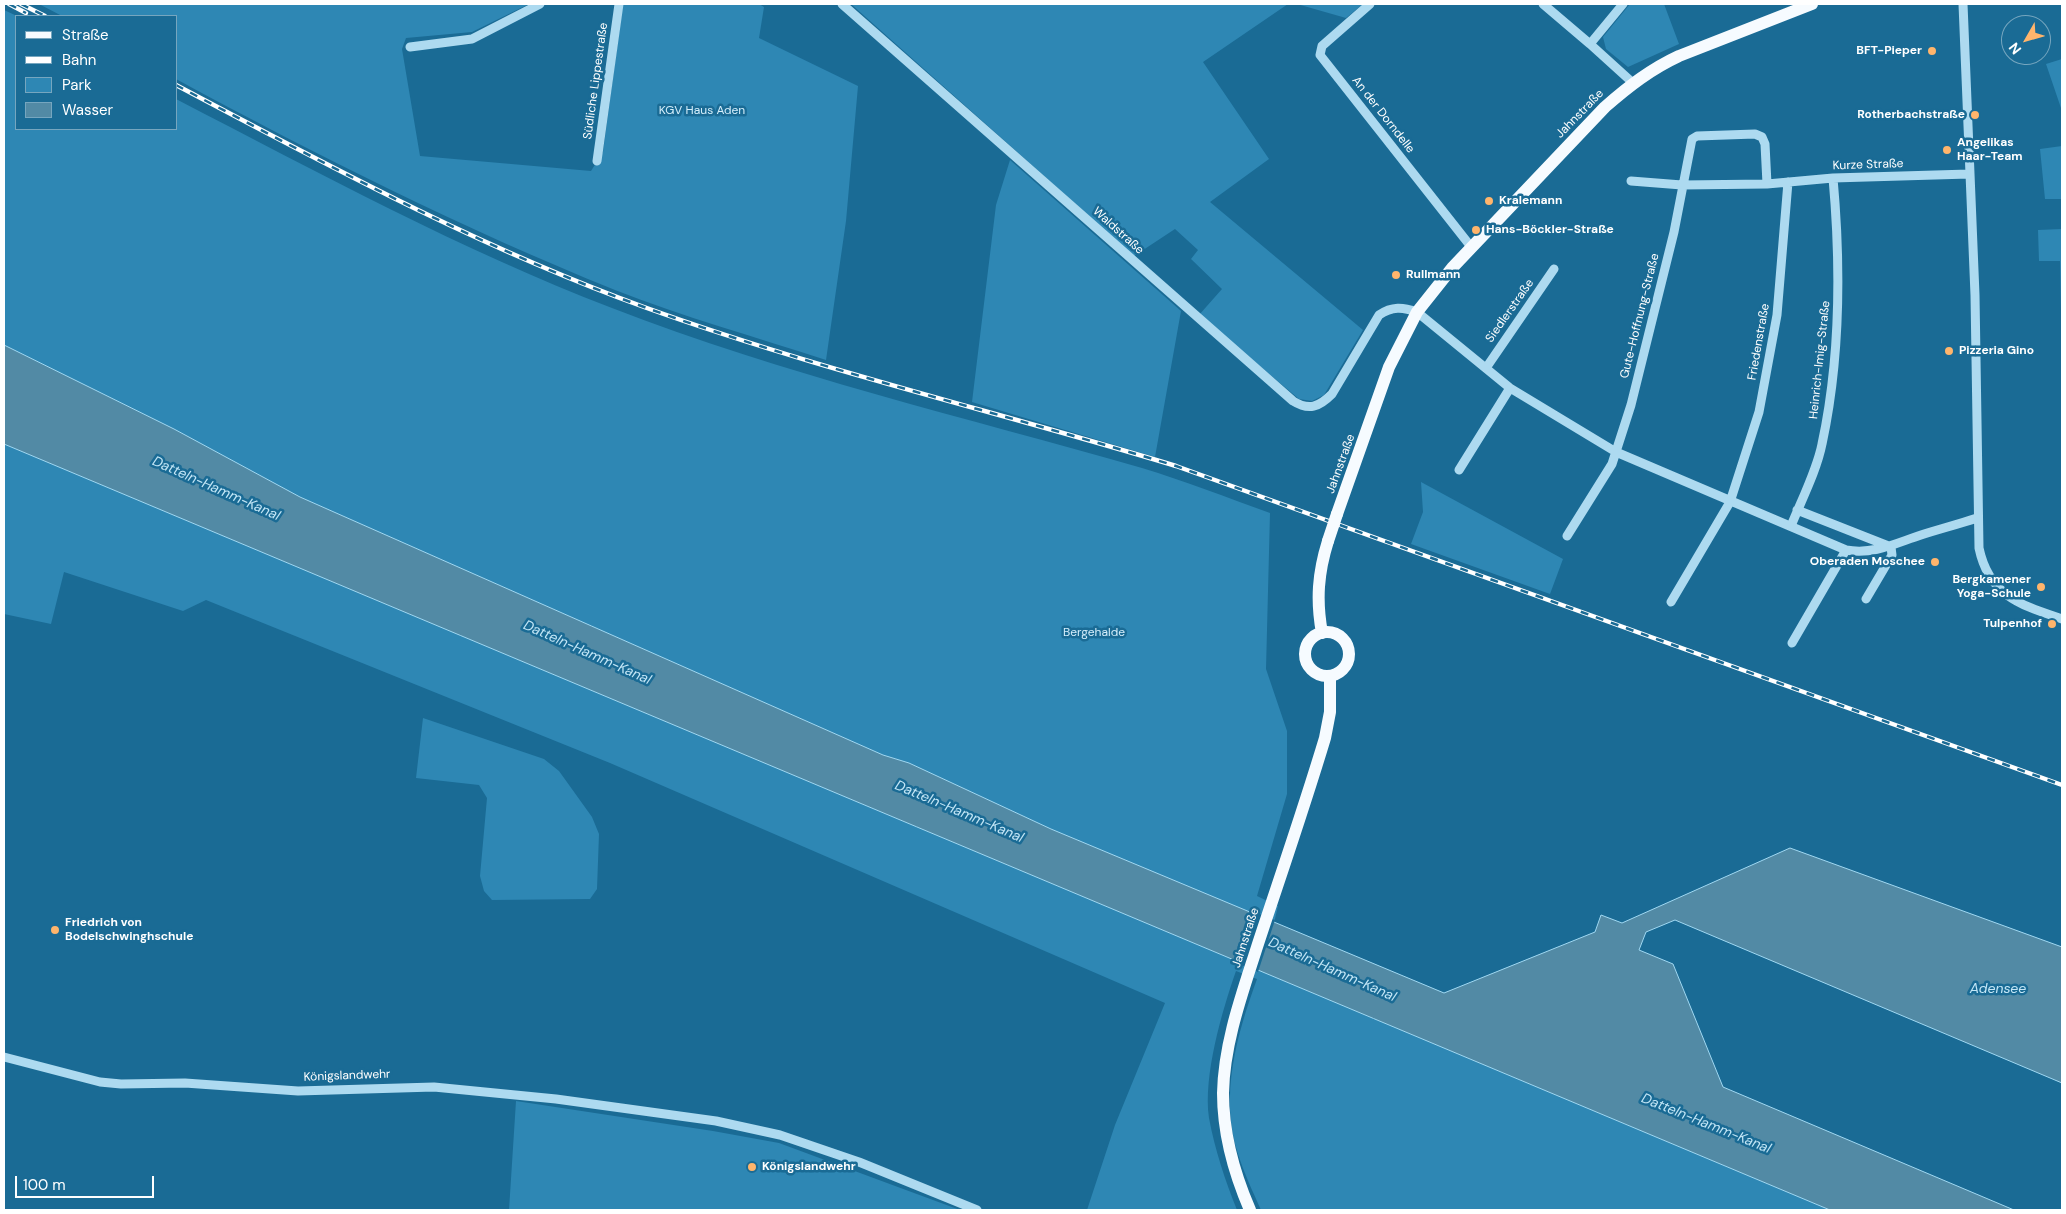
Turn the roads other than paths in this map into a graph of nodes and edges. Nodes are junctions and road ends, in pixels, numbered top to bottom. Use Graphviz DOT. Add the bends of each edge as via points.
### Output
graph roads {
  1 [pos="540,4"];
  2 [pos="619,4"];
  3 [pos="842,4"];
  4 [pos="1370,4"];
  5 [pos="1543,4"];
  6 [pos="1623,4"];
  7 [pos="1812,4"];
  8 [pos="1962,4"];
  9 [pos="1590,44"];
  10 [pos="410,47"];
  11 [pos="1632,83"];
  12 [pos="597,161"];
  13 [pos="1969,174"];
  14 [pos="1833,178"];
  15 [pos="1631,181"];
  16 [pos="1788,182"];
  17 [pos="1767,184"];
  18 [pos="1682,185"];
  19 [pos="1472,248"];
  20 [pos="1554,269"];
  21 [pos="1417,312"];
  22 [pos="1486,368"];
  23 [pos="1510,388"];
  24 [pos="1616,452"];
  25 [pos="1459,470"];
  26 [pos="1730,502"];
  27 [pos="1797,510"];
  28 [pos="1978,518"];
  29 [pos="1791,526"];
  30 [pos="1566,536"];
  31 [pos="1891,547"];
  32 [pos="1846,550"];
  33 [pos="1866,598"];
  34 [pos="1671,602"];
  35 [pos="2062,620"];
  36 [pos="1322,633"];
  37 [pos="1792,643"];
  38 [pos="1330,676"];
  39 [pos="4,1057"];
  40 [pos="977,1210"];
  41 [pos="1250,1210"];
  1 -- 10 [label="street" via="472,39"];
  2 -- 12 [label="street, Südliche Lippestraße"];
  3 -- 21 [label="street, Waldstraße" via="1303,407 1323,403 1332,394 1384,312 1401,307"];
  4 -- 19 [label="street, An der Dorndelle" via="1322,46 1320,55"];
  5 -- 9 [label="street"];
  6 -- 9 [label="street"];
  7 -- 11 [label="main road, Jahnstraße" via="1661,64"];
  8 -- 13 [label="street"];
  9 -- 11 [label="street"];
  11 -- 19 [label="main road, Jahnstraße"];
  13 -- 14 [label="street, Kurze Straße"];
  13 -- 28 [label="street" via="1975,295"];
  14 -- 16 [label="street, Kurze Straße"];
  14 -- 27 [label="street, Heinrich-Imig-Straße" via="1839,240 1836,350 1822,446"];
  15 -- 18 [label="street, Kurze Straße"];
  16 -- 17 [label="street, Kurze Straße"];
  16 -- 26 [label="street, Friedenstraße" via="1783,266 1769,364 1759,412"];
  17 -- 18 [label="street, Kurze Straße"];
  17 -- 18 [label="street" via="1766,144 1755,134 1697,136 1692,139"];
  18 -- 24 [label="street, Gute-Hoffnung-Straße" via="1643,361"];
  19 -- 21 [label="main road, Jahnstraße"];
  20 -- 22 [label="street, Siedlerstraße"];
  21 -- 22 [label="street"];
  21 -- 36 [label="main road, Jahnstraße, bridge" via="1389,367 1321,563 1317,586"];
  22 -- 23 [label="street"];
  23 -- 24 [label="street"];
  23 -- 25 [label="street"];
  24 -- 26 [label="street"];
  24 -- 30 [label="street" via="1612,464"];
  26 -- 29 [label="street"];
  26 -- 34 [label="street"];
  27 -- 29 [label="street, Heinrich-Imig-Straße"];
  27 -- 31 [label="street"];
  28 -- 31 [label="street" via="1919,535"];
  28 -- 35 [label="street" via="1982,561 1998,588 2015,602"];
  29 -- 32 [label="street"];
  31 -- 32 [label="street" via="1859,552"];
  31 -- 33 [label="street" via="1892,555"];
  32 -- 37 [label="street"];
  36 -- 38 [label="main road" via="1307,644 1305,656 1310,669"];
  36 -- 38 [label="main road" via="1340,636 1349,653 1346,666"];
  38 -- 41 [label="main road, Jahnstraße" via="1330,712 1325,738 1230,1035 1223,1093 1228,1146"];
  39 -- 40 [label="street, Königslandwehr" via="100,1082 298,1090 434,1087 565,1100 716,1121 780,1135"];
}
